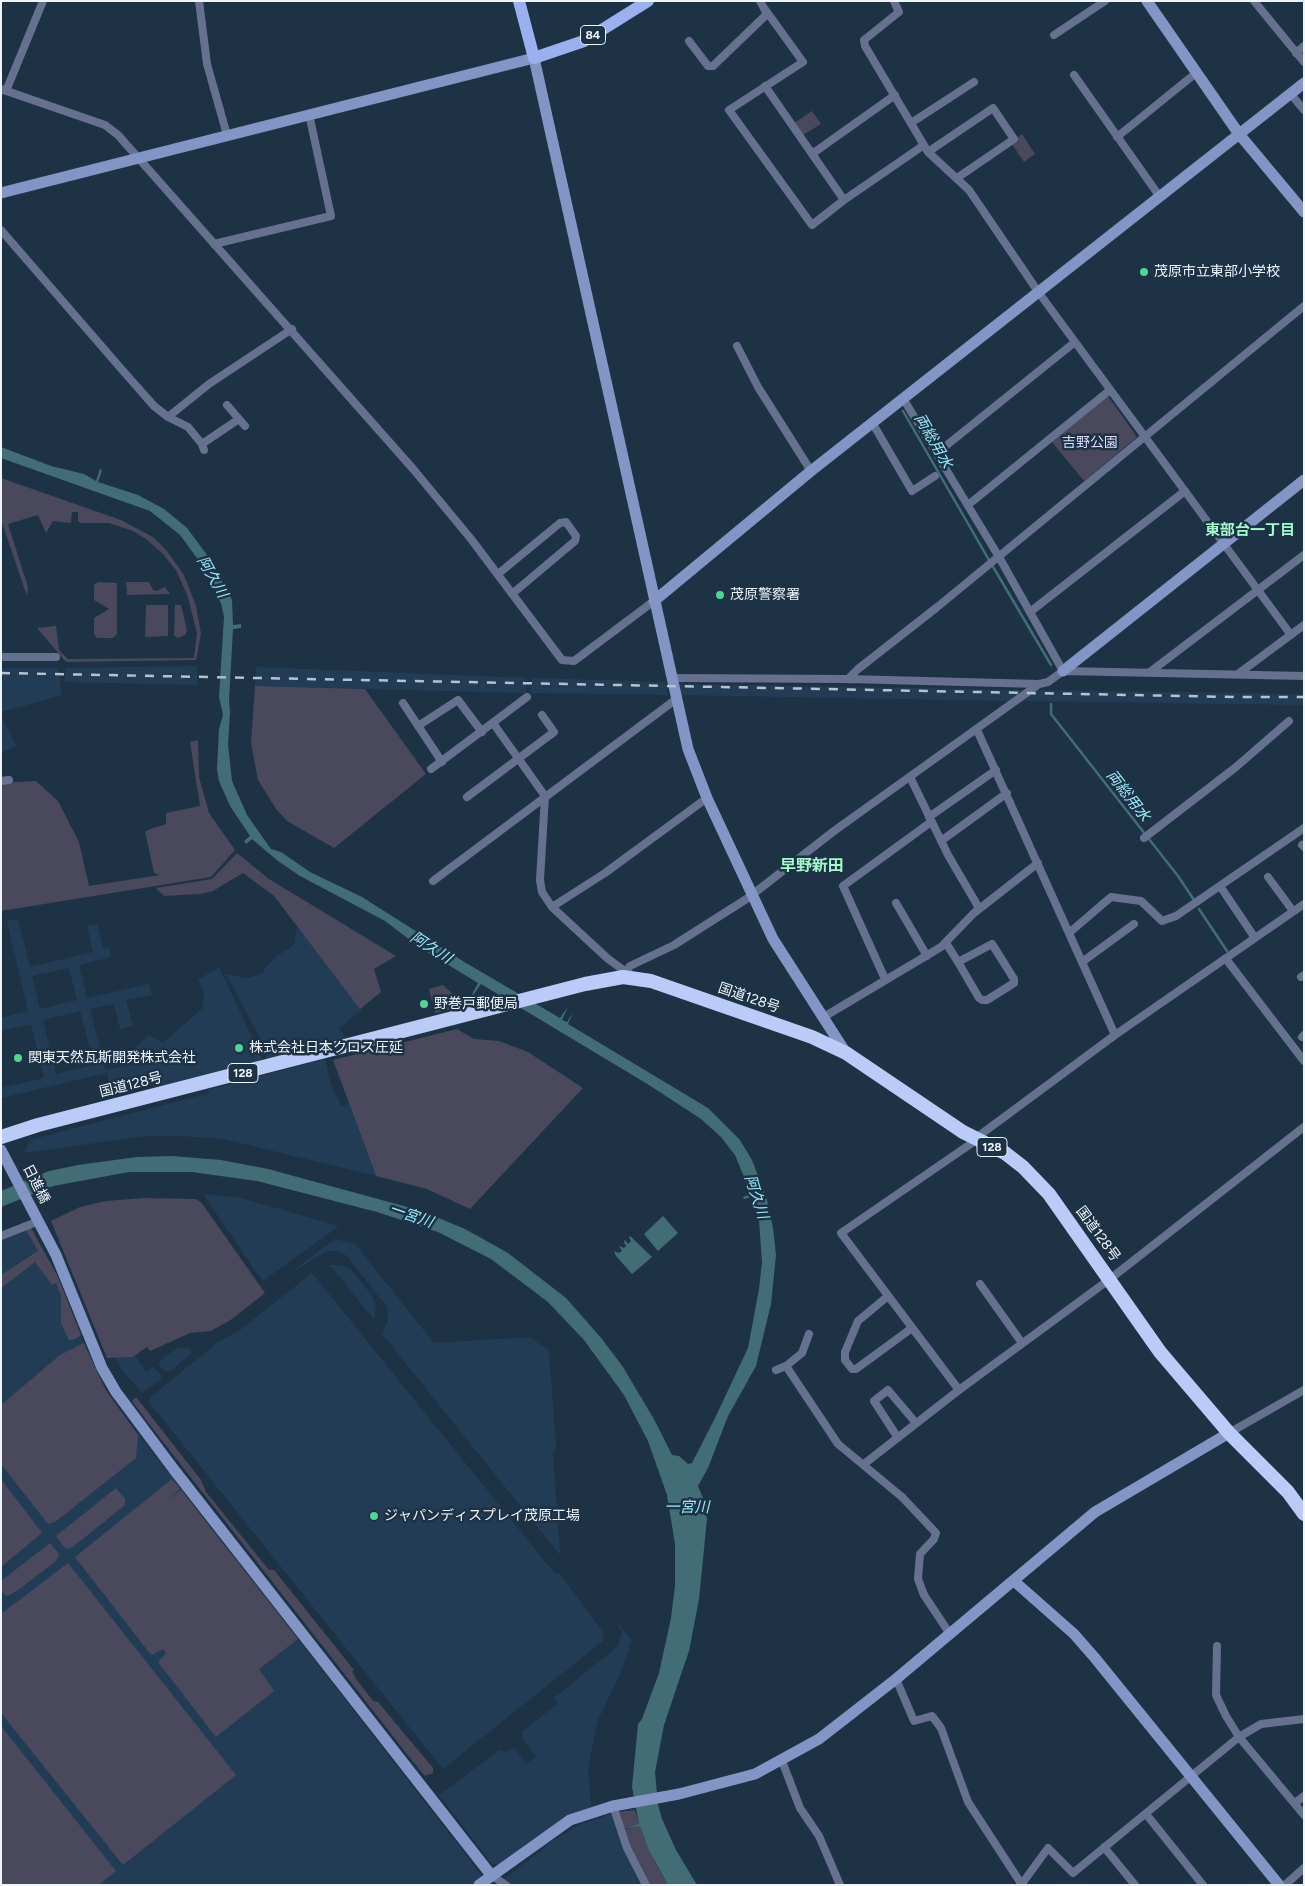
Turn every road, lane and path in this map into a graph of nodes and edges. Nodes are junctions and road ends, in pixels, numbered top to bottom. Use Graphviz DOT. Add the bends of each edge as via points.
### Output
graph roads {
  1 [pos="43,1"];
  2 [pos="199,1"];
  3 [pos="519,1"];
  4 [pos="648,1"];
  5 [pos="894,1"];
  6 [pos="1104,1"];
  7 [pos="1146,1"];
  8 [pos="1254,1"];
  9 [pos="762,4"];
  10 [pos="1054,35"];
  11 [pos="689,40"];
  12 [pos="1304,46"];
  13 [pos="1296,53"];
  14 [pos="534,58"];
  15 [pos="1304,62"];
  16 [pos="1196,73"];
  17 [pos="1074,75"];
  18 [pos="974,82"];
  19 [pos="1304,83"];
  20 [pos="765,86"];
  21 [pos="4,90"];
  22 [pos="1290,93"];
  23 [pos="894,95"];
  24 [pos="1304,110"];
  25 [pos="309,114"];
  26 [pos="910,123"];
  27 [pos="1239,134"];
  28 [pos="227,135"];
  29 [pos="1118,137"];
  30 [pos="926,149"];
  31 [pos="812,154"];
  32 [pos="140,158"];
  33 [pos="957,178"];
  34 [pos="1,193"];
  35 [pos="1160,197"];
  36 [pos="844,200"];
  37 [pos="1304,212"];
  38 [pos="1,230"];
  39 [pos="214,244"];
  40 [pos="1039,293"];
  41 [pos="1303,308"];
  42 [pos="292,330"];
  43 [pos="1075,342"];
  44 [pos="737,346"];
  45 [pos="1110,390"];
  46 [pos="904,400"];
  47 [pos="227,405"];
  48 [pos="168,416"];
  49 [pos="238,419"];
  50 [pos="873,424"];
  51 [pos="245,426"];
  52 [pos="1145,436"];
  53 [pos="937,453"];
  54 [pos="811,472"];
  55 [pos="935,476"];
  56 [pos="1304,480"];
  57 [pos="1185,490"];
  58 [pos="968,505"];
  59 [pos="1223,543"];
  60 [pos="1304,555"];
  61 [pos="999,557"];
  62 [pos="498,574"];
  63 [pos="1258,590"];
  64 [pos="512,594"];
  65 [pos="654,601"];
  66 [pos="1030,612"];
  67 [pos="1304,625"];
  68 [pos="1291,635"];
  69 [pos="1,657"];
  70 [pos="56,657"];
  71 [pos="1063,670"];
  72 [pos="1150,672"];
  73 [pos="1238,674"];
  74 [pos="1304,676"];
  75 [pos="671,678"];
  76 [pos="848,679"];
  77 [pos="1039,684"];
  78 [pos="527,697"];
  79 [pos="675,700"];
  80 [pos="403,703"];
  81 [pos="542,715"];
  82 [pos="1289,721"];
  83 [pos="493,723"];
  84 [pos="418,726"];
  85 [pos="977,730"];
  86 [pos="482,732"];
  87 [pos="519,759"];
  88 [pos="442,762"];
  89 [pos="431,770"];
  90 [pos="996,770"];
  91 [pos="910,777"];
  92 [pos="1006,793"];
  93 [pos="545,796"];
  94 [pos="467,798"];
  95 [pos="707,798"];
  96 [pos="930,819"];
  97 [pos="1304,828"];
  98 [pos="1146,836"];
  99 [pos="941,841"];
  100 [pos="1038,863"];
  101 [pos="1268,877"];
  102 [pos="433,881"];
  103 [pos="1220,886"];
  104 [pos="752,895"];
  105 [pos="896,903"];
  106 [pos="1304,904"];
  107 [pos="552,907"];
  108 [pos="979,908"];
  109 [pos="1293,911"];
  110 [pos="1134,924"];
  111 [pos="1069,933"];
  112 [pos="1255,938"];
  113 [pos="946,943"];
  114 [pos="927,956"];
  115 [pos="1226,959"];
  116 [pos="958,962"];
  117 [pos="1082,962"];
  118 [pos="625,975"];
  119 [pos="885,979"];
  120 [pos="822,1018"];
  121 [pos="1115,1035"];
  122 [pos="846,1053"];
  123 [pos="1304,1061"];
  124 [pos="1304,1127"];
  125 [pos="1,1137"];
  126 [pos="976,1139"];
  127 [pos="1,1150"];
  128 [pos="38,1219"];
  129 [pos="1,1236"];
  130 [pos="1110,1279"];
  131 [pos="980,1284"];
  132 [pos="888,1296"];
  133 [pos="912,1328"];
  134 [pos="809,1334"];
  135 [pos="1022,1344"];
  136 [pos="786,1366"];
  137 [pos="776,1370"];
  138 [pos="959,1390"];
  139 [pos="1304,1390"];
  140 [pos="916,1423"];
  141 [pos="1228,1433"];
  142 [pos="898,1438"];
  143 [pos="864,1464"];
  144 [pos="1304,1514"];
  145 [pos="1014,1582"];
  146 [pos="950,1634"];
  147 [pos="1217,1646"];
  148 [pos="896,1679"];
  149 [pos="1304,1719"];
  150 [pos="1239,1737"];
  151 [pos="782,1761"];
  152 [pos="1193,1777"];
  153 [pos="1304,1796"];
  154 [pos="1295,1803"];
  155 [pos="615,1806"];
  156 [pos="1146,1814"];
  157 [pos="1304,1815"];
  158 [pos="1104,1846"];
  159 [pos="1304,1868"];
  160 [pos="491,1875"];
  161 [pos="1133,1882"];
  162 [pos="479,1885"];
  163 [pos="506,1885"];
  164 [pos="646,1885"];
  165 [pos="840,1885"];
  166 [pos="1022,1885"];
  167 [pos="1124,1885"];
  168 [pos="1203,1885"];
  169 [pos="1279,1885"];
  170 [pos="1285,1885"];
  1 -- 21 [label="street"];
  2 -- 28 [label="street" via="208,64"];
  3 -- 14 [label="main road"];
  4 -- 14 [label="main road, 84" via="584,41"];
  5 -- 23 [label="street" via="899,12 864,40"];
  6 -- 10 [label="street"];
  7 -- 16 [label="street"];
  8 -- 13 [label="street"];
  9 -- 11 [label="street" via="765,16 713,66 708,66"];
  9 -- 20 [label="street" via="802,62"];
  12 -- 13 [label="street"];
  13 -- 15 [label="street"];
  14 -- 25 [label="street"];
  14 -- 65 [label="street"];
  16 -- 27 [label="street"];
  16 -- 29 [label="street"];
  17 -- 29 [label="street"];
  18 -- 26 [label="street"];
  19 -- 22 [label="street"];
  20 -- 31 [label="street"];
  20 -- 36 [label="street" via="729,110 812,226"];
  21 -- 32 [label="street" via="105,125"];
  22 -- 24 [label="street"];
  22 -- 27 [label="street"];
  23 -- 26 [label="street"];
  23 -- 31 [label="street"];
  25 -- 28 [label="street"];
  25 -- 39 [label="street" via="331,216"];
  26 -- 30 [label="street"];
  27 -- 35 [label="street"];
  27 -- 37 [label="street"];
  28 -- 32 [label="street"];
  29 -- 35 [label="street"];
  30 -- 33 [label="street"];
  30 -- 33 [label="street" via="993,108 1014,139"];
  30 -- 36 [label="street"];
  31 -- 36 [label="street"];
  32 -- 34 [label="street"];
  32 -- 39 [label="street"];
  33 -- 40 [label="street" via="969,190"];
  35 -- 40 [label="street"];
  38 -- 48 [label="street" via="154,406"];
  39 -- 42 [label="street"];
  40 -- 43 [label="street"];
  40 -- 46 [label="street"];
  41 -- 52 [label="street"];
  42 -- 48 [label="street" via="209,384"];
  42 -- 62 [label="street" via="414,470"];
  43 -- 45 [label="street"];
  43 -- 53 [label="street"];
  44 -- 54 [label="street" via="758,387"];
  45 -- 52 [label="street"];
  45 -- 58 [label="street"];
  46 -- 50 [label="street"];
  46 -- 53 [label="street"];
  47 -- 49 [label="street"];
  48 -- 49 [label="street" via="188,426 203,447"];
  49 -- 51 [label="street"];
  50 -- 54 [label="street"];
  50 -- 55 [label="street" via="912,491"];
  52 -- 57 [label="street"];
  52 -- 61 [label="street"];
  53 -- 58 [label="street"];
  54 -- 65 [label="street"];
  56 -- 59 [label="street"];
  57 -- 59 [label="street"];
  57 -- 66 [label="street"];
  58 -- 61 [label="street"];
  59 -- 63 [label="street"];
  59 -- 71 [label="street"];
  60 -- 63 [label="street"];
  61 -- 66 [label="street"];
  61 -- 76 [label="street"];
  62 -- 64 [label="street"];
  62 -- 64 [label="street" via="560,523 566,522 576,536 575,541"];
  63 -- 68 [label="street"];
  63 -- 72 [label="street"];
  64 -- 65 [label="street" via="562,660 569,662"];
  65 -- 75 [label="street"];
  66 -- 71 [label="street"];
  67 -- 68 [label="street"];
  68 -- 73 [label="street"];
  69 -- 70 [label="street"];
  71 -- 72 [label="street"];
  71 -- 77 [label="street" via="1048,682"];
  72 -- 73 [label="street"];
  73 -- 74 [label="street"];
  75 -- 76 [label="street"];
  75 -- 79 [label="street"];
  76 -- 77 [label="street"];
  77 -- 85 [label="street"];
  78 -- 83 [label="street"];
  79 -- 93 [label="street"];
  79 -- 95 [label="street" via="688,749"];
  80 -- 84 [label="street"];
  81 -- 87 [label="street" via="554,732"];
  82 -- 98 [label="street" via="1236,767"];
  83 -- 86 [label="street"];
  83 -- 87 [label="street"];
  84 -- 86 [label="street" via="458,700"];
  84 -- 88 [label="street"];
  85 -- 90 [label="street"];
  85 -- 91 [label="street"];
  86 -- 88 [label="street"];
  87 -- 93 [label="street"];
  87 -- 94 [label="street"];
  88 -- 89 [label="street"];
  90 -- 92 [label="street"];
  90 -- 96 [label="street"];
  91 -- 96 [label="street"];
  91 -- 104 [label="street"];
  92 -- 99 [label="street"];
  92 -- 100 [label="street"];
  93 -- 102 [label="street"];
  93 -- 107 [label="street" via="540,880 542,892"];
  95 -- 104 [label="street"];
  95 -- 107 [label="street" via="605,873"];
  96 -- 99 [label="street"];
  96 -- 119 [label="street" via="843,886"];
  97 -- 103 [label="street"];
  99 -- 108 [label="street"];
  100 -- 108 [label="street"];
  100 -- 111 [label="street"];
  101 -- 109 [label="street"];
  103 -- 111 [label="street" via="1176,916 1162,921 1141,901 1110,897"];
  103 -- 112 [label="street"];
  104 -- 118 [label="street" via="674,945 630,966"];
  104 -- 120 [label="street" via="773,938"];
  105 -- 114 [label="street"];
  106 -- 109 [label="street"];
  107 -- 118 [label="street"];
  108 -- 113 [label="street"];
  109 -- 112 [label="street"];
  110 -- 117 [label="street"];
  111 -- 117 [label="street"];
  112 -- 115 [label="street"];
  113 -- 114 [label="street"];
  113 -- 116 [label="street"];
  114 -- 119 [label="street"];
  115 -- 121 [label="street"];
  115 -- 123 [label="street"];
  116 -- 116 [label="street" via="982,1000 1014,984 992,944"];
  117 -- 121 [label="street"];
  118 -- 122 [label="highway, 国道128号 / 128" via="812,1037"];
  118 -- 125 [label="highway, 国道128号 / 128"];
  119 -- 120 [label="street"];
  120 -- 122 [label="street"];
  121 -- 126 [label="street"];
  122 -- 126 [label="highway, 国道128号 / 128"];
  124 -- 130 [label="street"];
  126 -- 130 [label="highway, 国道128号 / 128" via="1005,1153 1036,1180"];
  126 -- 132 [label="street" via="841,1233"];
  127 -- 128 [label="street, 日進橋"];
  128 -- 129 [label="street"];
  128 -- 160 [label="street, 日進橋" via="102,1368 116,1392"];
  130 -- 135 [label="street"];
  130 -- 141 [label="highway, 国道128号 / 128" via="1160,1352"];
  131 -- 135 [label="street"];
  132 -- 133 [label="street"];
  132 -- 133 [label="street" via="858,1321 845,1352 848,1364 856,1369"];
  133 -- 138 [label="street"];
  134 -- 136 [label="street" via="802,1353"];
  135 -- 138 [label="street"];
  136 -- 137 [label="street"];
  136 -- 143 [label="street" via="838,1444"];
  138 -- 140 [label="street"];
  139 -- 141 [label="street"];
  140 -- 142 [label="street"];
  140 -- 142 [label="street" via="888,1390 874,1401"];
  141 -- 144 [label="highway, 国道128号 / 128" via="1288,1492"];
  141 -- 145 [label="street" via="1094,1512"];
  142 -- 143 [label="street"];
  143 -- 146 [label="street" via="936,1533 920,1554 918,1579 924,1595"];
  145 -- 146 [label="street"];
  145 -- 152 [label="street" via="1074,1634"];
  146 -- 148 [label="street"];
  147 -- 150 [label="street" via="1216,1695"];
  148 -- 151 [label="street" via="843,1722"];
  148 -- 166 [label="street" via="914,1721 932,1716 941,1728 968,1802"];
  149 -- 150 [label="street" via="1261,1724"];
  150 -- 152 [label="street"];
  150 -- 154 [label="street"];
  151 -- 155 [label="street" via="755,1774 679,1794"];
  151 -- 165 [label="street" via="800,1808 819,1836"];
  152 -- 156 [label="street"];
  152 -- 169 [label="street"];
  153 -- 154 [label="street"];
  154 -- 157 [label="street"];
  155 -- 160 [label="street" via="570,1820"];
  155 -- 164 [label="street" via="627,1848"];
  156 -- 158 [label="street"];
  156 -- 168 [label="street"];
  158 -- 161 [label="street"];
  158 -- 166 [label="street" via="1073,1873 1048,1848"];
  159 -- 170 [label="street"];
  160 -- 162 [label="street"];
  160 -- 163 [label="street"];
  161 -- 167 [label="street"];
}
